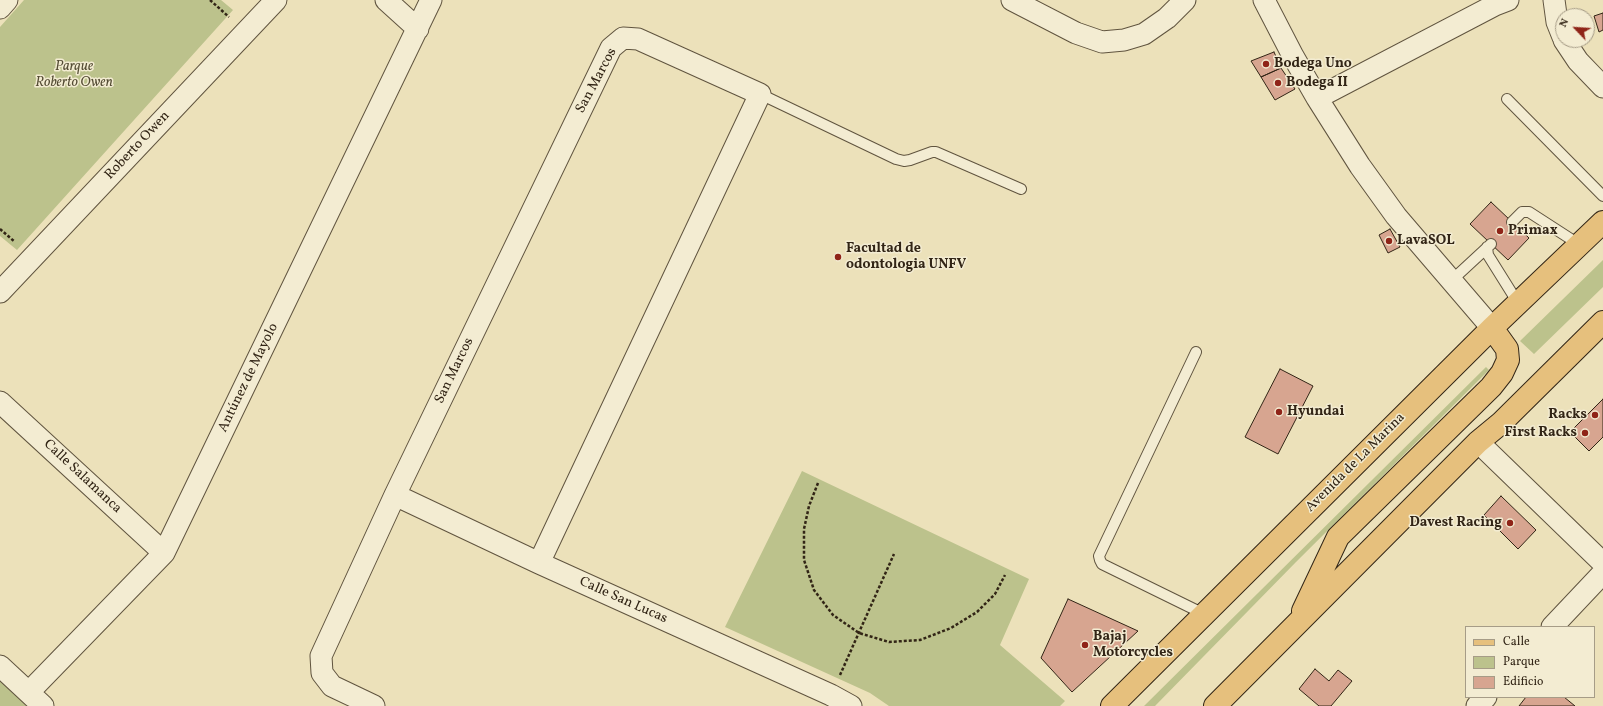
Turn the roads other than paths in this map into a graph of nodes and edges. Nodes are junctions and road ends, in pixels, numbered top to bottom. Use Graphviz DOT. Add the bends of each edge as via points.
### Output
graph roads {
  1 [pos="7,0"];
  2 [pos="276,0"];
  3 [pos="386,0"];
  4 [pos="431,0"];
  5 [pos="1012,0"];
  6 [pos="1185,0"];
  7 [pos="1264,0"];
  8 [pos="1508,0"];
  9 [pos="0,8"];
  10 [pos="418,29"];
  11 [pos="1569,48"];
  12 [pos="1603,87"];
  13 [pos="760,94"];
  14 [pos="1317,98"];
  15 [pos="1507,99"];
  16 [pos="1021,189"];
  17 [pos="1603,196"];
  18 [pos="1512,222"];
  19 [pos="1603,222"];
  20 [pos="1580,245"];
  21 [pos="1452,281"];
  22 [pos="0,292"];
  23 [pos="1518,303"];
  24 [pos="1603,322"];
  25 [pos="1492,328"];
  26 [pos="1196,352"];
  27 [pos="0,402"];
  28 [pos="1478,442"];
  29 [pos="395,495"];
  30 [pos="164,553"];
  31 [pos="1603,562"];
  32 [pos="539,563"];
  33 [pos="1603,573"];
  34 [pos="1204,614"];
  35 [pos="1295,626"];
  36 [pos="1553,626"];
  37 [pos="0,666"];
  38 [pos="1485,698"];
  39 [pos="36,699"];
  40 [pos="374,706"];
  41 [pos="851,706"];
  42 [pos="1112,706"];
  43 [pos="1215,706"];
  44 [pos="1477,706"];
  1 -- 9 [label="street"];
  2 -- 22 [label="street, Roberto Owen"];
  3 -- 10 [label="street"];
  4 -- 10 [label="street, Antúnez de Mayolo"];
  5 -- 6 [label="street" via="1076,33 1102,42 1124,40 1144,34 1167,18"];
  7 -- 14 [label="street"];
  8 -- 14 [label="street"];
  10 -- 30 [label="street, Antúnez de Mayolo"];
  11 -- 12 [label="street"];
  13 -- 16 [label="lane" via="896,159 910,160 936,152"];
  13 -- 29 [label="street, San Marcos" via="638,39 623,38 611,48"];
  13 -- 32 [label="street"];
  14 -- 21 [label="street" via="1360,166 1396,216"];
  15 -- 17 [label="lane"];
  18 -- 20 [label="lane" via="1522,212 1529,212"];
  19 -- 20 [label="main road, Avenida de La Marina"];
  20 -- 23 [label="main road, Avenida de La Marina"];
  21 -- 23 [label="lane" via="1489,246 1488,255"];
  21 -- 25 [label="street"];
  23 -- 25 [label="main road, Avenida de La Marina"];
  24 -- 28 [label="main road"];
  25 -- 34 [label="main road, Avenida de La Marina"];
  25 -- 35 [label="main road" via="1507,348 1508,360 1502,373 1338,537"];
  26 -- 34 [label="lane" via="1099,556 1102,564"];
  27 -- 30 [label="street, Calle Salamanca"];
  28 -- 31 [label="street"];
  28 -- 35 [label="main road"];
  29 -- 32 [label="street, Calle San Lucas"];
  29 -- 40 [label="street, San Marcos" via="321,656 322,673 332,686"];
  30 -- 39 [label="street, Antúnez de Mayolo"];
  32 -- 41 [label="street, Calle San Lucas"];
  33 -- 36 [label="street"];
  34 -- 42 [label="main road, Avenida de La Marina"];
  35 -- 43 [label="main road"];
  37 -- 39 [label="street"];
  38 -- 44 [label="street"];
}
